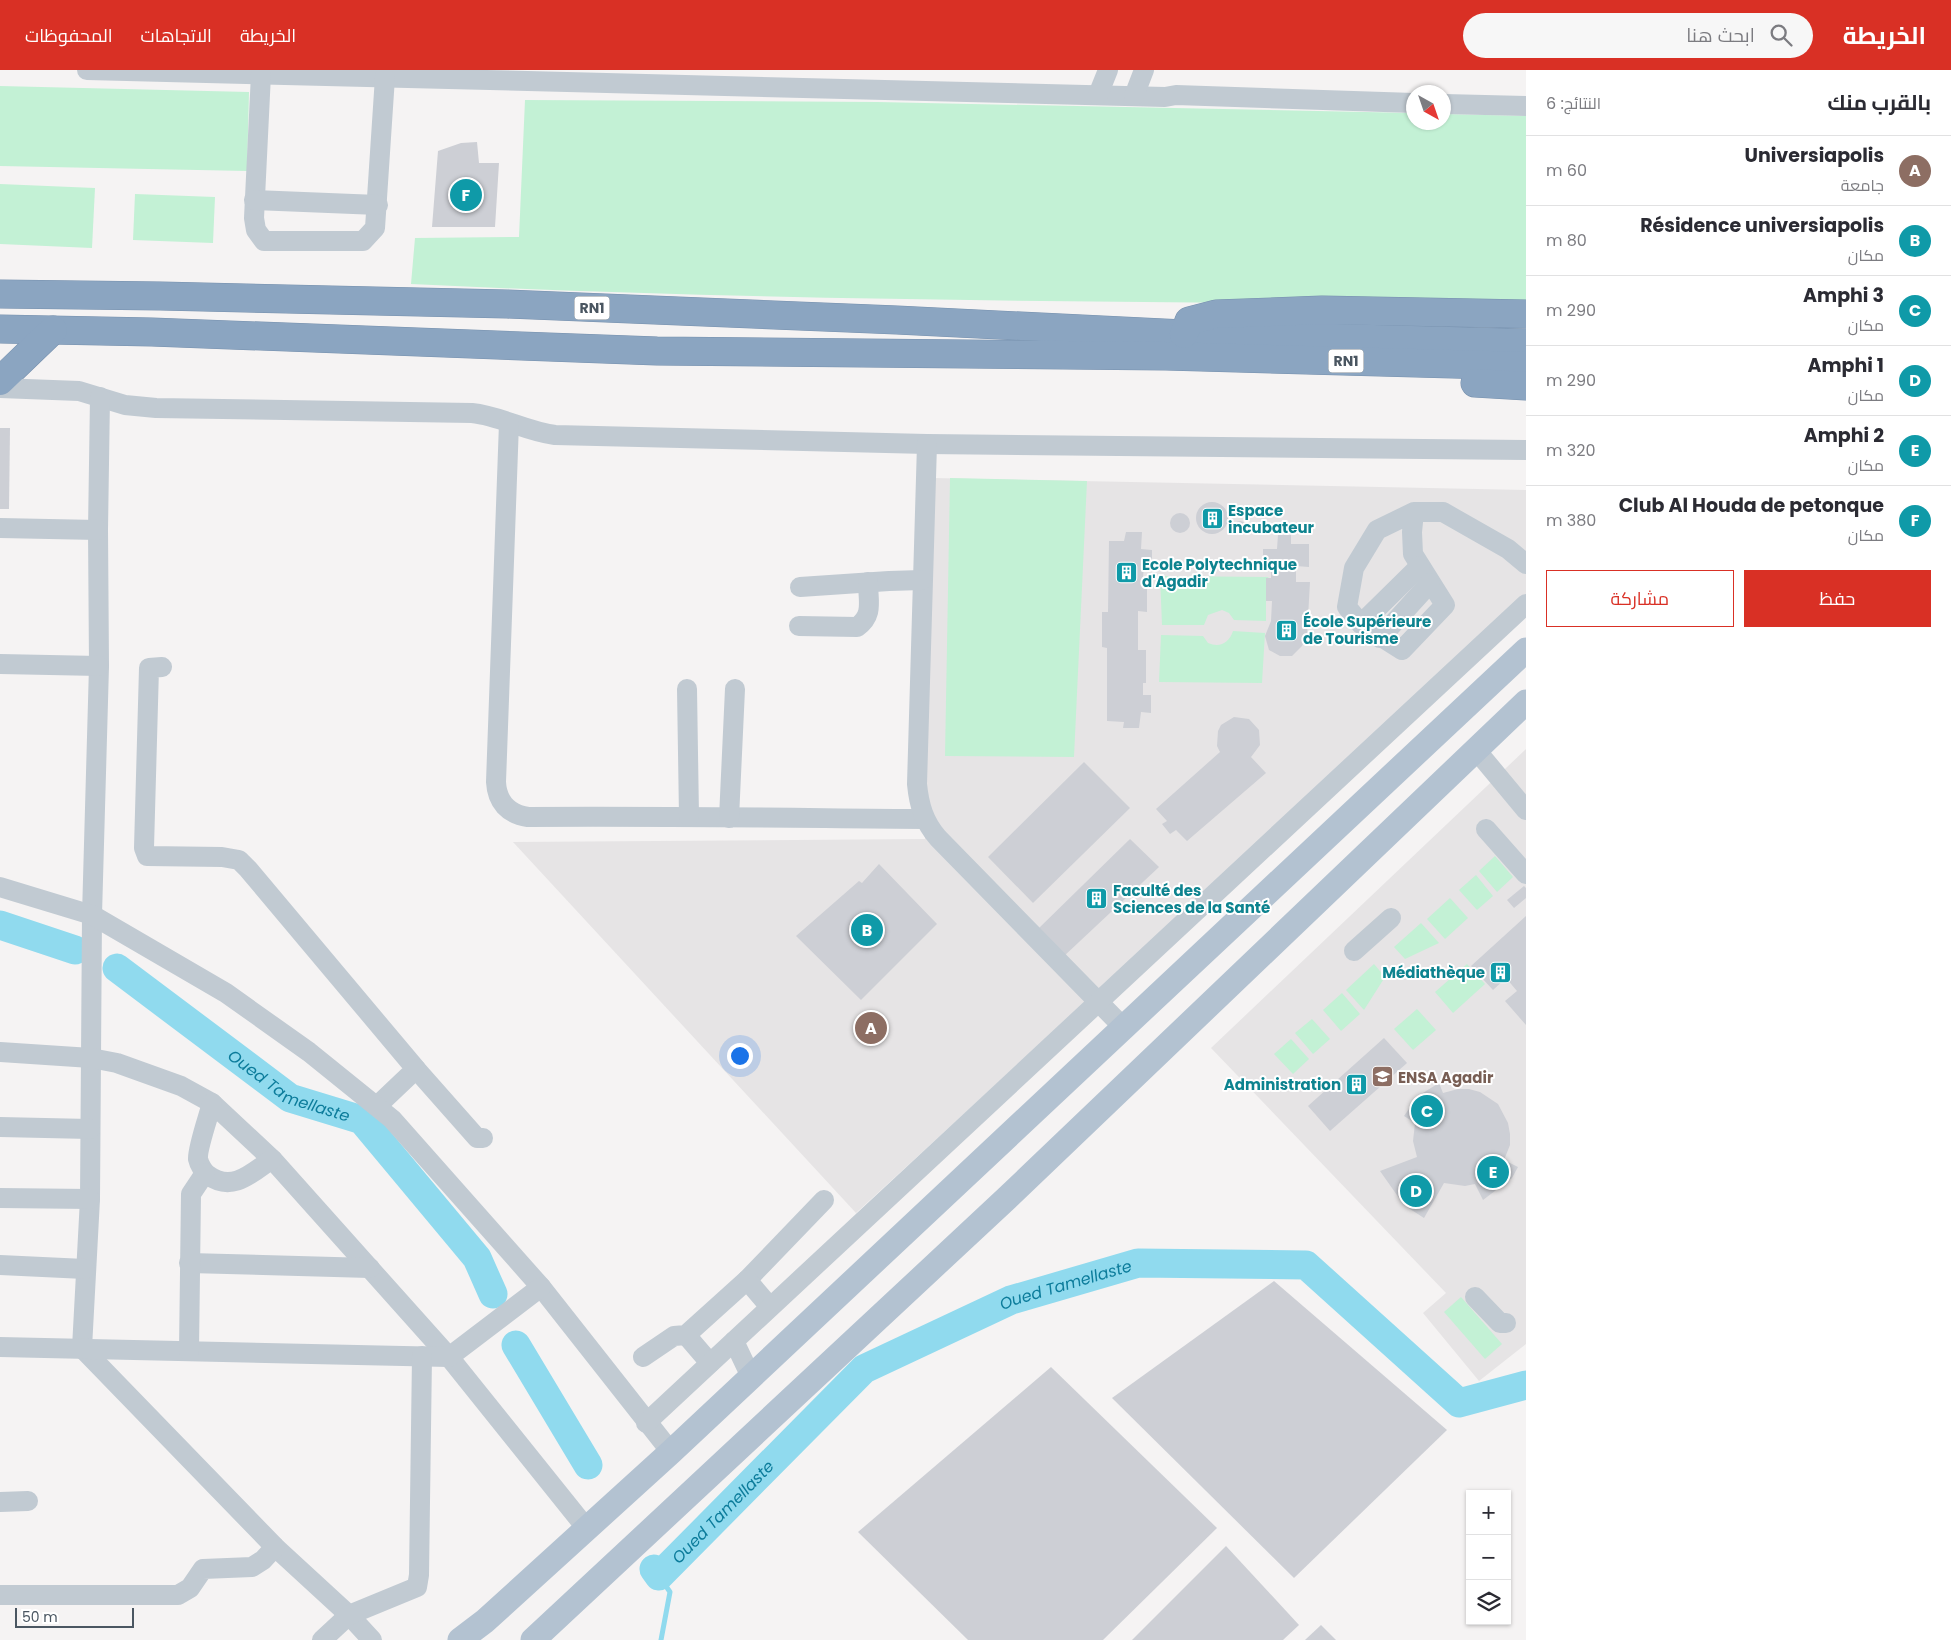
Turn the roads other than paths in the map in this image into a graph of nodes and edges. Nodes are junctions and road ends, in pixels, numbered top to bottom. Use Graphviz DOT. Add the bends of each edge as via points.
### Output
graph roads {
  1 [pos="88,70"];
  2 [pos="1108,70"];
  3 [pos="1144,70"];
  4 [pos="260,74"];
  5 [pos="472,75"];
  6 [pos="678,77"];
  7 [pos="385,78"];
  8 [pos="1098,95"];
  9 [pos="1134,96"];
  10 [pos="1406,103"];
  11 [pos="1451,104"];
  12 [pos="1526,106"];
  13 [pos="254,200"];
  14 [pos="378,205"];
  15 [pos="0,294"];
  16 [pos="1526,314"];
  17 [pos="0,329"];
  18 [pos="53,330"];
  19 [pos="1184,334"];
  20 [pos="1526,343"];
  21 [pos="1166,356"];
  22 [pos="1526,366"];
  23 [pos="0,381"];
  24 [pos="1526,386"];
  25 [pos="0,388"];
  26 [pos="100,397"];
  27 [pos="509,423"];
  28 [pos="927,444"];
  29 [pos="1526,450"];
  30 [pos="1414,512"];
  31 [pos="0,528"];
  32 [pos="98,530"];
  33 [pos="1526,564"];
  34 [pos="1425,574"];
  35 [pos="922,580"];
  36 [pos="868,582"];
  37 [pos="800,587"];
  38 [pos="1526,604"];
  39 [pos="1361,624"];
  40 [pos="799,626"];
  41 [pos="1526,650"];
  42 [pos="0,664"];
  43 [pos="99,666"];
  44 [pos="162,667"];
  45 [pos="687,689"];
  46 [pos="735,689"];
  47 [pos="1526,702"];
  48 [pos="1476,750"];
  49 [pos="1524,804"];
  50 [pos="689,816"];
  51 [pos="729,818"];
  52 [pos="924,819"];
  53 [pos="1486,829"];
  54 [pos="1526,874"];
  55 [pos="0,886"];
  56 [pos="92,915"];
  57 [pos="1391,918"];
  58 [pos="1354,951"];
  59 [pos="1098,1002"];
  60 [pos="1123,1027"];
  61 [pos="0,1052"];
  62 [pos="91,1058"];
  63 [pos="416,1069"];
  64 [pos="212,1103"];
  65 [pos="377,1106"];
  66 [pos="0,1127"];
  67 [pos="90,1129"];
  68 [pos="483,1138"];
  69 [pos="272,1159"];
  70 [pos="205,1173"];
  71 [pos="0,1198"];
  72 [pos="90,1199"];
  73 [pos="824,1200"];
  74 [pos="189,1263"];
  75 [pos="0,1265"];
  76 [pos="370,1268"];
  77 [pos="85,1270"];
  78 [pos="748,1280"];
  79 [pos="541,1287"];
  80 [pos="1475,1296"];
  81 [pos="770,1307"];
  82 [pos="1506,1323"];
  83 [pos="686,1335"];
  84 [pos="734,1341"];
  85 [pos="0,1347"];
  86 [pos="82,1348"];
  87 [pos="189,1351"];
  88 [pos="422,1356"];
  89 [pos="643,1356"];
  90 [pos="448,1357"];
  91 [pos="710,1363"];
  92 [pos="751,1377"];
  93 [pos="646,1422"];
  94 [pos="671,1452"];
  95 [pos="28,1501"];
  96 [pos="0,1502"];
  97 [pos="588,1529"];
  98 [pos="275,1547"];
  99 [pos="0,1595"];
  100 [pos="348,1615"];
  101 [pos="322,1640"];
  102 [pos="372,1640"];
  103 [pos="460,1640"];
  104 [pos="533,1640"];
  1 -- 4 [label="street"];
  2 -- 8 [label="street"];
  3 -- 9 [label="street"];
  4 -- 7 [label="street"];
  4 -- 13 [label="street"];
  5 -- 6 [label="street"];
  5 -- 7 [label="street"];
  6 -- 8 [label="street"];
  7 -- 14 [label="street"];
  8 -- 9 [label="street"];
  9 -- 10 [label="street"];
  11 -- 12 [label="street"];
  13 -- 14 [label="street"];
  13 -- 14 [label="street" via="256,230 264,241 363,241 375,228"];
  15 -- 19 [label="highway, RN1" via="507,304"];
  16 -- 19 [label="highway" via="1322,310 1216,314 1189,321"];
  17 -- 18 [label="highway, RN1"];
  18 -- 21 [label="highway, RN1" via="657,350"];
  18 -- 23 [label="highway"];
  19 -- 20 [label="highway, RN1"];
  21 -- 22 [label="highway, RN1"];
  21 -- 24 [label="highway" via="1208,368 1230,370"];
  25 -- 26 [label="street" via="68,390"];
  26 -- 27 [label="street" via="125,405 156,408 472,413"];
  26 -- 32 [label="street"];
  27 -- 28 [label="street" via="554,435"];
  27 -- 50 [label="street" via="496,782 500,799 511,812 528,817"];
  28 -- 29 [label="street"];
  28 -- 35 [label="street"];
  30 -- 33 [label="street" via="1443,512 1508,549"];
  30 -- 34 [label="street" via="1413,554"];
  30 -- 39 [label="street" via="1377,530 1354,568 1347,607"];
  31 -- 32 [label="street"];
  32 -- 43 [label="street"];
  34 -- 39 [label="street"];
  34 -- 39 [label="street" via="1380,638"];
  35 -- 36 [label="street"];
  35 -- 52 [label="street" via="917,784"];
  36 -- 37 [label="street"];
  36 -- 40 [label="street" via="869,614 857,627"];
  38 -- 59 [label="street"];
  41 -- 60 [label="main road"];
  42 -- 43 [label="street"];
  43 -- 56 [label="street"];
  44 -- 63 [label="street" via="149,668 144,848 148,856 239,860"];
  45 -- 50 [label="street"];
  46 -- 51 [label="street"];
  47 -- 48 [label="main road"];
  48 -- 49 [label="street"];
  48 -- 104 [label="main road" via="1014,1191"];
  50 -- 51 [label="street"];
  51 -- 52 [label="street"];
  52 -- 59 [label="street" via="938,838"];
  53 -- 54 [label="street"];
  55 -- 56 [label="street"];
  56 -- 62 [label="street"];
  56 -- 65 [label="street" via="226,993"];
  57 -- 58 [label="street"];
  59 -- 60 [label="street"];
  59 -- 81 [label="street"];
  60 -- 92 [label="main road"];
  61 -- 62 [label="street"];
  62 -- 64 [label="street" via="117,1063 180,1086"];
  62 -- 67 [label="street"];
  63 -- 65 [label="street"];
  63 -- 68 [label="street" via="477,1138"];
  64 -- 69 [label="street"];
  64 -- 70 [label="street" via="198,1159"];
  65 -- 79 [label="street"];
  66 -- 67 [label="street"];
  67 -- 72 [label="street"];
  69 -- 70 [label="street" via="247,1178 232,1182 216,1182"];
  69 -- 76 [label="street"];
  70 -- 74 [label="street" via="191,1194"];
  71 -- 72 [label="street"];
  72 -- 77 [label="street"];
  73 -- 78 [label="street"];
  74 -- 76 [label="street"];
  74 -- 87 [label="street"];
  75 -- 77 [label="street"];
  76 -- 90 [label="street"];
  77 -- 86 [label="street"];
  78 -- 81 [label="street"];
  78 -- 83 [label="street"];
  79 -- 90 [label="street"];
  79 -- 93 [label="street"];
  80 -- 82 [label="street" via="1500,1323"];
  81 -- 84 [label="street"];
  83 -- 89 [label="street" via="674,1336"];
  83 -- 91 [label="street"];
  84 -- 91 [label="street"];
  84 -- 92 [label="street"];
  85 -- 86 [label="street"];
  86 -- 87 [label="street"];
  86 -- 98 [label="street"];
  87 -- 88 [label="street"];
  88 -- 90 [label="street"];
  88 -- 100 [label="street" via="417,1587"];
  90 -- 97 [label="street"];
  91 -- 93 [label="street"];
  92 -- 94 [label="main road"];
  93 -- 94 [label="street"];
  94 -- 97 [label="main road"];
  95 -- 96 [label="street"];
  97 -- 103 [label="main road"];
  98 -- 99 [label="street" via="264,1560 252,1567 203,1569 190,1588 178,1596"];
  98 -- 100 [label="street"];
  100 -- 101 [label="street"];
  100 -- 102 [label="street"];
}
